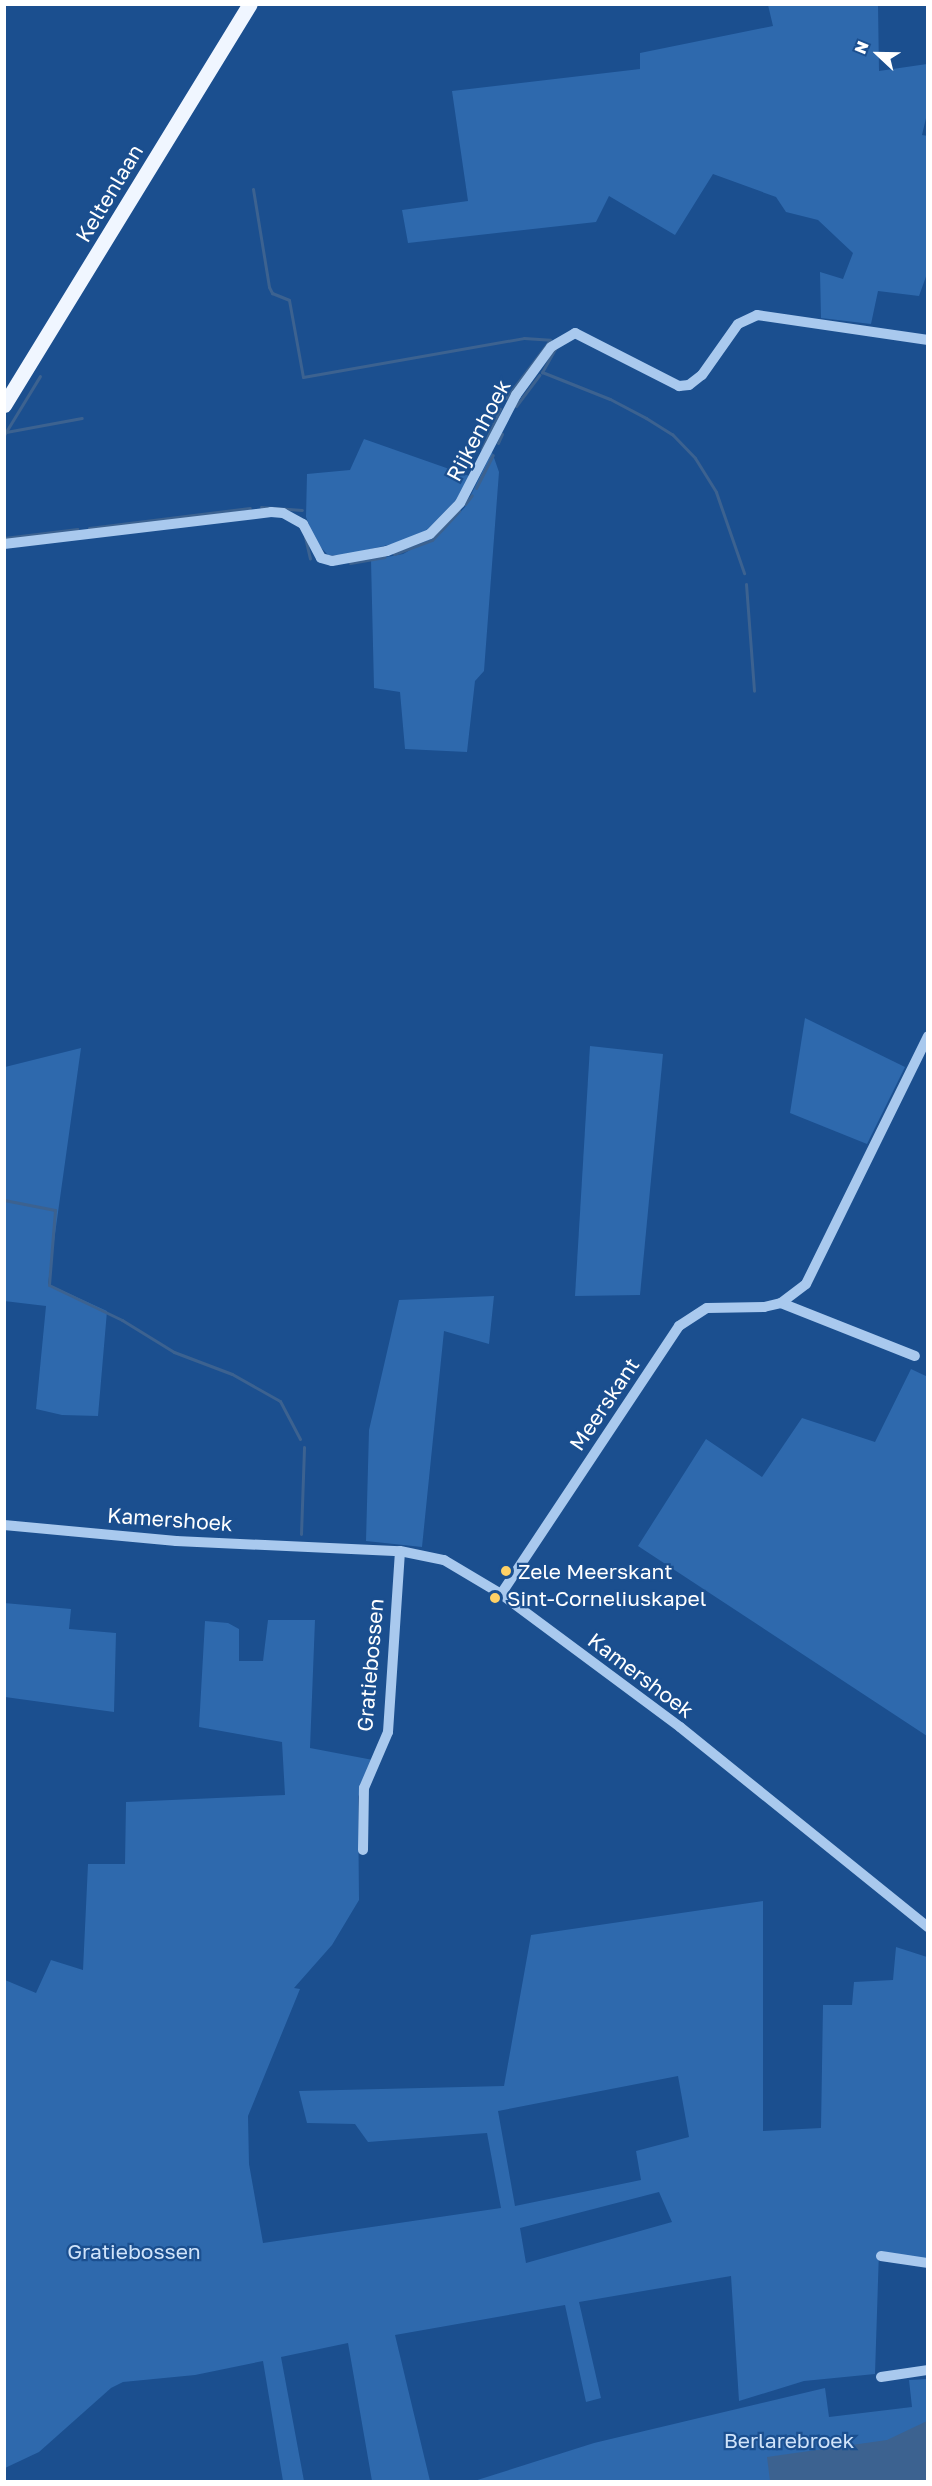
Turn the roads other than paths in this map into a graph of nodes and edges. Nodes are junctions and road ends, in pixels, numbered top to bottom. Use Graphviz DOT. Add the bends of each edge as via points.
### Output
graph roads {
  1 [pos="250,4"];
  2 [pos="927,340"];
  3 [pos="4,405"];
  4 [pos="4,544"];
  5 [pos="927,1036"];
  6 [pos="781,1303"];
  7 [pos="915,1356"];
  8 [pos="4,1525"];
  9 [pos="400,1551"];
  10 [pos="501,1594"];
  11 [pos="363,1850"];
  12 [pos="927,1927"];
  13 [pos="880,2256"];
  14 [pos="927,2263"];
  15 [pos="927,2370"];
  16 [pos="881,2378"];
  1 -- 3 [label="main road, Keltenlaan"];
  2 -- 4 [label="street, Rijkenhoek" via="757,315 738,324 702,375 689,385 679,386 574,333 551,347 516,395 460,503 430,534 387,552 332,561 321,558 303,524 283,513 271,512"];
  5 -- 6 [label="street, Meerskant" via="806,1284"];
  6 -- 7 [label="street, Meerskant"];
  6 -- 10 [label="street, Meerskant" via="707,1308 679,1326"];
  8 -- 9 [label="street, Kamershoek" via="176,1541"];
  9 -- 10 [label="street, Kamershoek" via="444,1560"];
  9 -- 11 [label="street, Gratiebossen" via="388,1732 364,1788"];
  10 -- 12 [label="street, Kamershoek" via="680,1727"];
  13 -- 14 [label="street"];
  15 -- 16 [label="street"];
}
